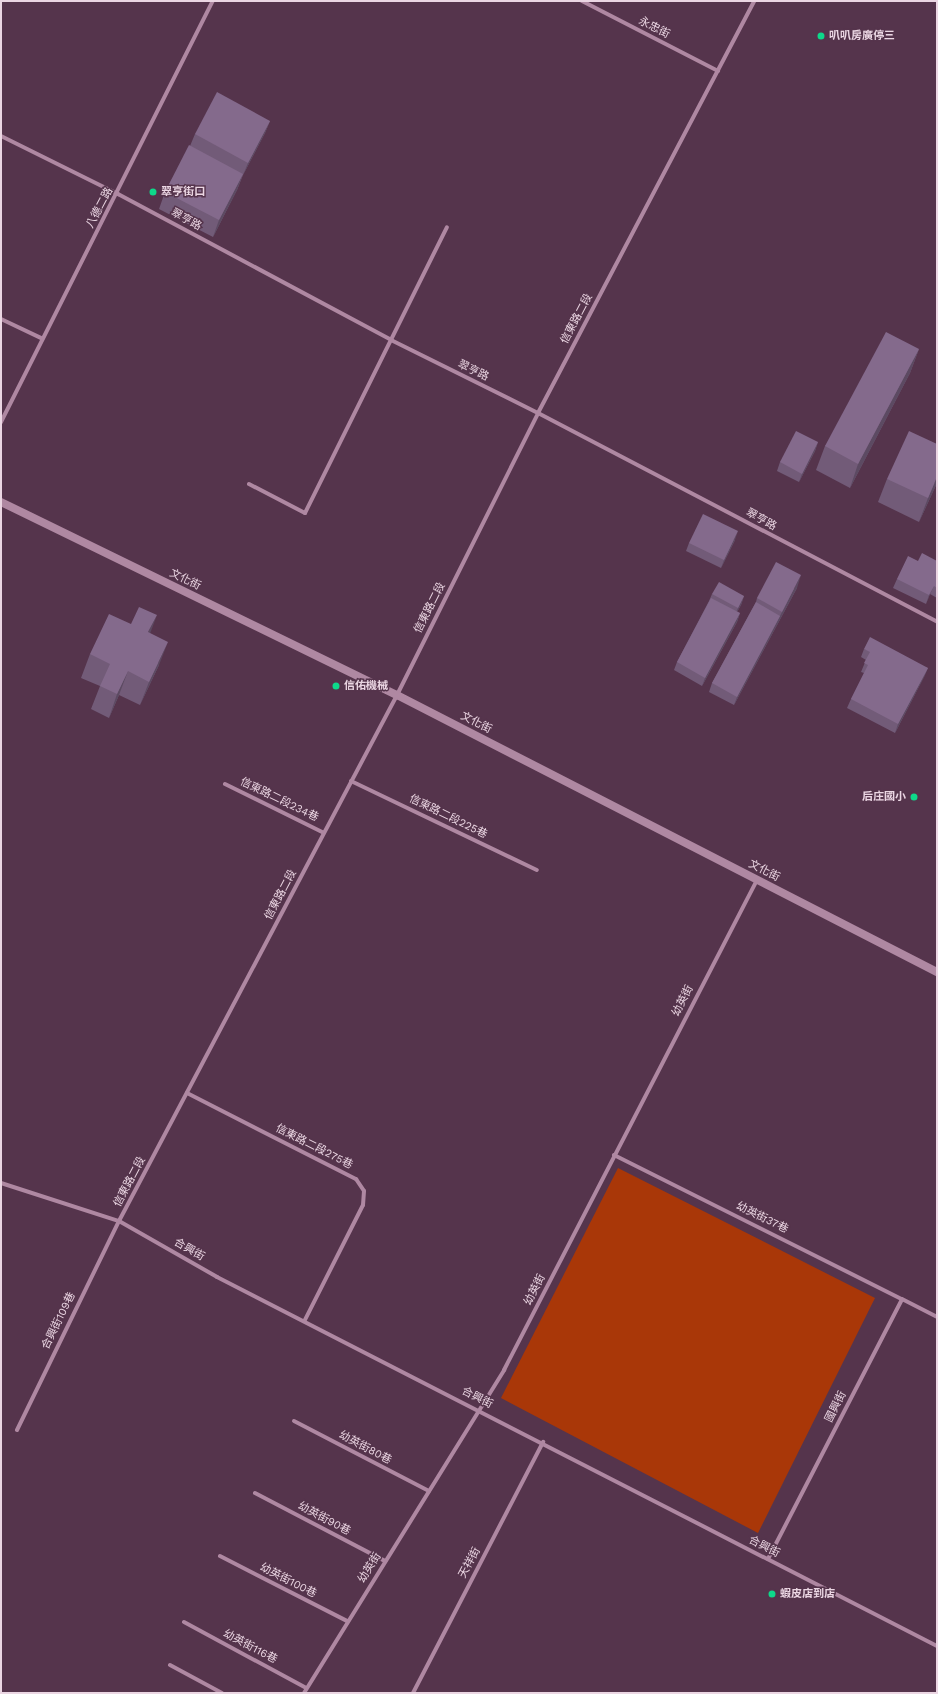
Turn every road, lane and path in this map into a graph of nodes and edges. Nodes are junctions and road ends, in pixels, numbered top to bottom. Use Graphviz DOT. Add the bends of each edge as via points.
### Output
graph roads {
  1 [pos="213,1"];
  2 [pos="582,1"];
  3 [pos="754,1"];
  4 [pos="718,71"];
  5 [pos="1,136"];
  6 [pos="118,194"];
  7 [pos="447,227"];
  8 [pos="1,319"];
  9 [pos="42,338"];
  10 [pos="391,340"];
  11 [pos="538,413"];
  12 [pos="1,422"];
  13 [pos="249,484"];
  14 [pos="1,502"];
  15 [pos="937,622"];
  16 [pos="396,695"];
  17 [pos="351,781"];
  18 [pos="225,784"];
  19 [pos="324,832"];
  20 [pos="537,870"];
  21 [pos="757,880"];
  22 [pos="937,972"];
  23 [pos="187,1093"];
  24 [pos="614,1155"];
  25 [pos="1,1183"];
  26 [pos="120,1221"];
  27 [pos="902,1299"];
  28 [pos="937,1317"];
  29 [pos="305,1320"];
  30 [pos="480,1409"];
  31 [pos="294,1421"];
  32 [pos="17,1430"];
  33 [pos="543,1442"];
  34 [pos="429,1491"];
  35 [pos="255,1493"];
  36 [pos="220,1556"];
  37 [pos="768,1559"];
  38 [pos="385,1561"];
  39 [pos="184,1622"];
  40 [pos="347,1622"];
  41 [pos="937,1646"];
  42 [pos="170,1665"];
  43 [pos="306,1688"];
  44 [pos="222,1693"];
  45 [pos="304,1693"];
  46 [pos="413,1693"];
  1 -- 6 [label="street, 八德二路"];
  2 -- 4 [label="street, 永忠街"];
  3 -- 4 [label="street, 信東路二段"];
  4 -- 11 [label="street, 信東路二段"];
  5 -- 6 [label="street, 翠亨路"];
  6 -- 9 [label="street, 八德二路"];
  6 -- 10 [label="street, 翠亨路"];
  7 -- 10 [label="street"];
  8 -- 9 [label="street"];
  9 -- 12 [label="street, 八德二路"];
  10 -- 11 [label="street, 翠亨路"];
  10 -- 13 [label="street" via="305,512"];
  11 -- 15 [label="street, 翠亨路"];
  11 -- 16 [label="street, 信東路二段"];
  14 -- 16 [label="street, 文化街"];
  16 -- 17 [label="street, 信東路二段"];
  16 -- 21 [label="street, 文化街"];
  17 -- 19 [label="street, 信東路二段"];
  17 -- 20 [label="street, 信東路二段225巷"];
  18 -- 19 [label="street, 信東路二段234巷"];
  19 -- 23 [label="street, 信東路二段"];
  21 -- 22 [label="street, 文化街"];
  21 -- 24 [label="street, 幼英街"];
  23 -- 26 [label="street, 信東路二段"];
  23 -- 29 [label="street, 信東路二段275巷" via="356,1179 364,1191 363,1204"];
  24 -- 27 [label="street, 幼英街37巷"];
  24 -- 30 [label="street, 幼英街" via="504,1370"];
  25 -- 26 [label="street, 合興街"];
  26 -- 29 [label="street, 合興街" via="217,1277"];
  26 -- 32 [label="street, 合興街109巷"];
  27 -- 28 [label="street"];
  27 -- 37 [label="street, 國興街"];
  29 -- 30 [label="street, 合興街"];
  30 -- 33 [label="street, 合興街"];
  30 -- 34 [label="street, 幼英街"];
  31 -- 34 [label="street, 幼英街80巷"];
  33 -- 37 [label="street, 合興街"];
  33 -- 46 [label="street, 天祥街"];
  34 -- 38 [label="street, 幼英街"];
  35 -- 38 [label="street, 幼英街90巷"];
  36 -- 40 [label="street, 幼英街100巷"];
  37 -- 41 [label="street, 合興街"];
  38 -- 40 [label="street, 幼英街"];
  39 -- 43 [label="street, 幼英街116巷"];
  40 -- 43 [label="street, 幼英街"];
  42 -- 44 [label="street"];
  43 -- 45 [label="street, 幼英街"];
}
